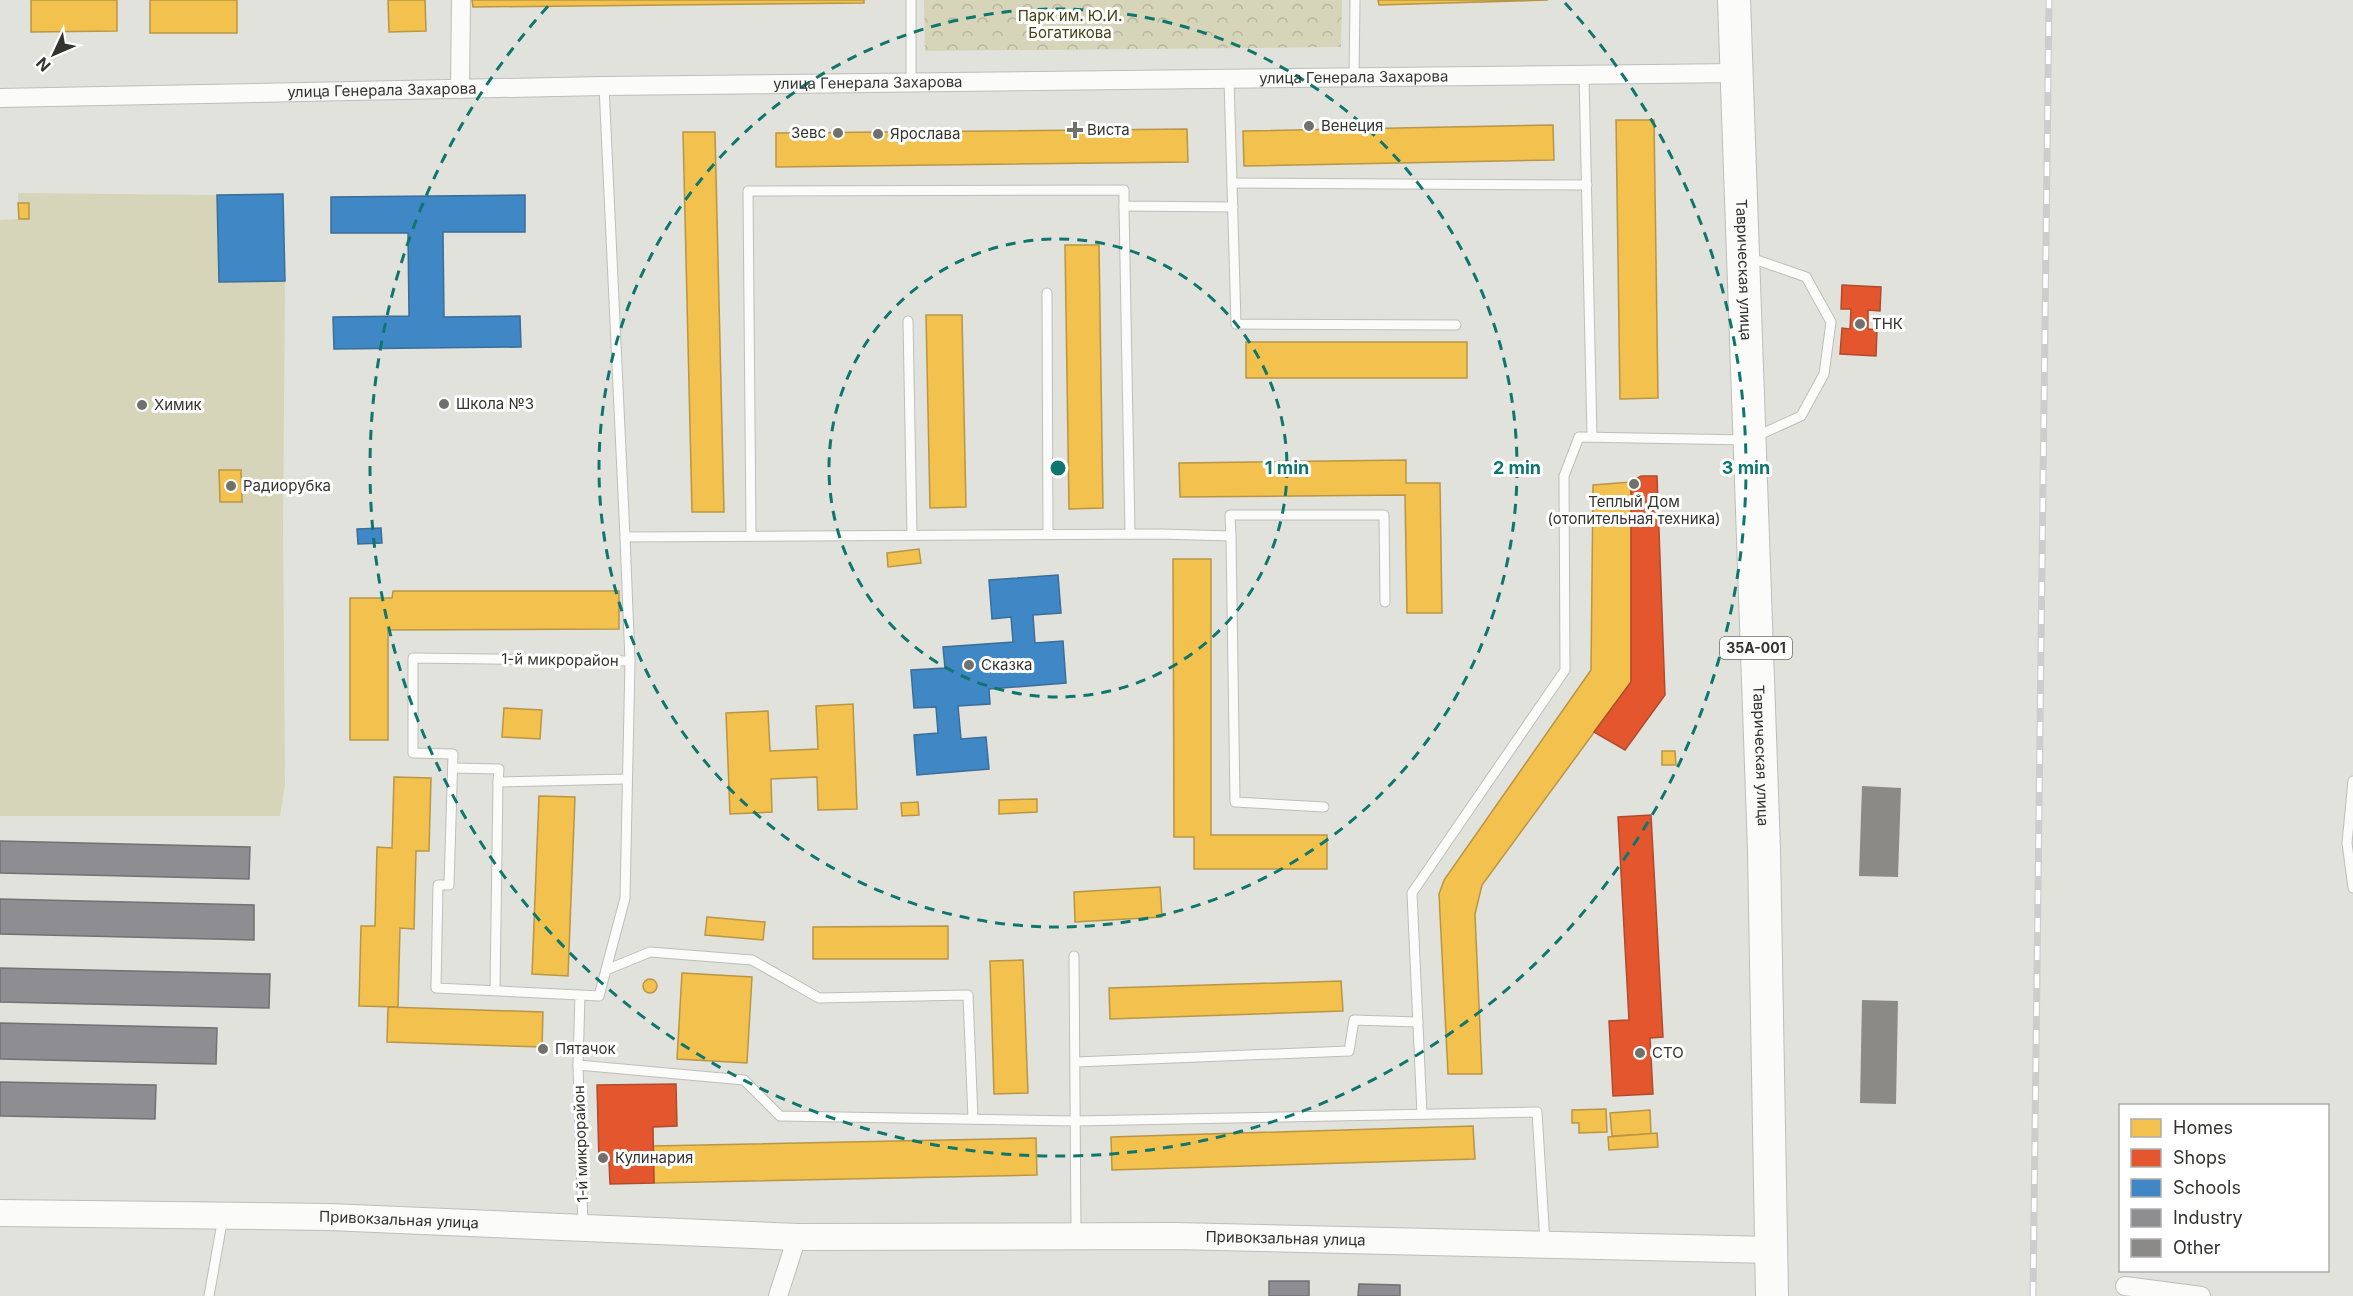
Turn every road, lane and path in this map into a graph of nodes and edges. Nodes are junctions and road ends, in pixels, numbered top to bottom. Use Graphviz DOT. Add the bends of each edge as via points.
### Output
graph roads {
  1 [pos="461,0"];
  2 [pos="910,0"];
  3 [pos="1355,0"];
  4 [pos="1734,0"];
  5 [pos="1736,73"];
  6 [pos="1584,75"];
  7 [pos="1354,78"];
  8 [pos="1229,79"];
  9 [pos="911,83"];
  10 [pos="604,86"];
  11 [pos="460,89"];
  12 [pos="0,98"];
  13 [pos="1232,183"];
  14 [pos="1587,185"];
  15 [pos="1124,206"];
  16 [pos="1233,207"];
  17 [pos="1744,256"];
  18 [pos="1047,293"];
  19 [pos="908,321"];
  20 [pos="1456,325"];
  21 [pos="1592,437"];
  22 [pos="1748,440"];
  23 [pos="1048,534"];
  24 [pos="1130,534"];
  25 [pos="751,535"];
  26 [pos="912,535"];
  27 [pos="1231,536"];
  28 [pos="625,537"];
  29 [pos="1385,602"];
  30 [pos="630,661"];
  31 [pos="453,768"];
  32 [pos="627,779"];
  33 [pos="2353,781"];
  34 [pos="498,782"];
  35 [pos="1324,807"];
  36 [pos="2353,888"];
  37 [pos="1074,956"];
  38 [pos="606,970"];
  39 [pos="495,989"];
  40 [pos="580,995"];
  41 [pos="1418,1022"];
  42 [pos="1076,1062"];
  43 [pos="578,1065"];
  44 [pos="1422,1114"];
  45 [pos="973,1119"];
  46 [pos="1075,1121"];
  47 [pos="0,1213"];
  48 [pos="223,1217"];
  49 [pos="583,1227"];
  50 [pos="1076,1236"];
  51 [pos="797,1237"];
  52 [pos="1545,1243"];
  53 [pos="1772,1250"];
  54 [pos="2125,1286"];
  55 [pos="208,1296"];
  56 [pos="778,1296"];
  57 [pos="1772,1296"];
  58 [pos="2201,1296"];
  1 -- 11 [label="street"];
  2 -- 9 [label="lane"];
  3 -- 7 [label="lane"];
  4 -- 5 [label="highway, Таврическая улица / 35А-001"];
  5 -- 6 [label="street, улица Генерала Захарова"];
  5 -- 17 [label="highway, Таврическая улица / 35А-001"];
  6 -- 7 [label="street, улица Генерала Захарова"];
  6 -- 14 [label="lane"];
  7 -- 8 [label="street, улица Генерала Захарова"];
  8 -- 9 [label="street, улица Генерала Захарова"];
  8 -- 13 [label="lane"];
  9 -- 10 [label="street, улица Генерала Захарова"];
  10 -- 11 [label="street, улица Генерала Захарова"];
  10 -- 28 [label="lane"];
  11 -- 12 [label="street, улица Генерала Захарова"];
  13 -- 14 [label="lane"];
  13 -- 16 [label="lane"];
  14 -- 21 [label="lane"];
  15 -- 16 [label="lane"];
  15 -- 24 [label="lane"];
  15 -- 25 [label="lane" via="1124,190 748,191"];
  16 -- 20 [label="lane" via="1236,324"];
  17 -- 22 [label="highway, Таврическая улица / 35А-001"];
  17 -- 22 [label="lane" via="1806,277 1831,322 1824,374 1801,416"];
  18 -- 23 [label="lane"];
  19 -- 26 [label="lane"];
  21 -- 22 [label="lane"];
  21 -- 41 [label="lane" via="1579,437 1564,476 1565,669 1412,893"];
  22 -- 53 [label="highway, Таврическая улица / 35А-001" via="1764,850"];
  23 -- 24 [label="lane"];
  23 -- 26 [label="lane"];
  24 -- 27 [label="lane"];
  25 -- 26 [label="lane"];
  25 -- 28 [label="lane"];
  27 -- 29 [label="lane" via="1230,515 1384,515"];
  27 -- 35 [label="lane" via="1235,802"];
  28 -- 30 [label="lane"];
  30 -- 31 [label="lane, 1-й микрорайон" via="413,658 412,753 453,754"];
  30 -- 32 [label="lane, 1-й микрорайон"];
  31 -- 34 [label="lane" via="499,769"];
  31 -- 39 [label="lane" via="449,885 438,885 436,988"];
  32 -- 34 [label="lane"];
  32 -- 38 [label="lane, 1-й микрорайон" via="625,898"];
  33 -- 36 [label="lane" via="2347,843"];
  34 -- 39 [label="lane"];
  37 -- 42 [label="lane"];
  38 -- 40 [label="lane, 1-й микрорайон" via="599,996"];
  38 -- 45 [label="lane" via="651,952 752,960 819,998 968,995"];
  39 -- 40 [label="lane"];
  40 -- 43 [label="lane, 1-й микрорайон"];
  41 -- 42 [label="lane" via="1354,1020 1349,1051"];
  41 -- 44 [label="lane"];
  42 -- 46 [label="lane"];
  43 -- 45 [label="lane" via="744,1080 780,1116"];
  43 -- 49 [label="lane, 1-й микрорайон"];
  44 -- 46 [label="lane"];
  44 -- 52 [label="lane" via="1537,1112"];
  45 -- 46 [label="lane"];
  46 -- 50 [label="lane"];
  47 -- 48 [label="main road, Привокзальная улица"];
  48 -- 49 [label="main road, Привокзальная улица"];
  48 -- 55 [label="lane"];
  49 -- 51 [label="main road, Привокзальная улица"];
  50 -- 51 [label="main road, Привокзальная улица"];
  50 -- 52 [label="main road, Привокзальная улица"];
  51 -- 56 [label="street"];
  52 -- 53 [label="main road, Привокзальная улица"];
  53 -- 57 [label="highway, Таврическая улица / 35А-001"];
  54 -- 58 [label="street"];
}
